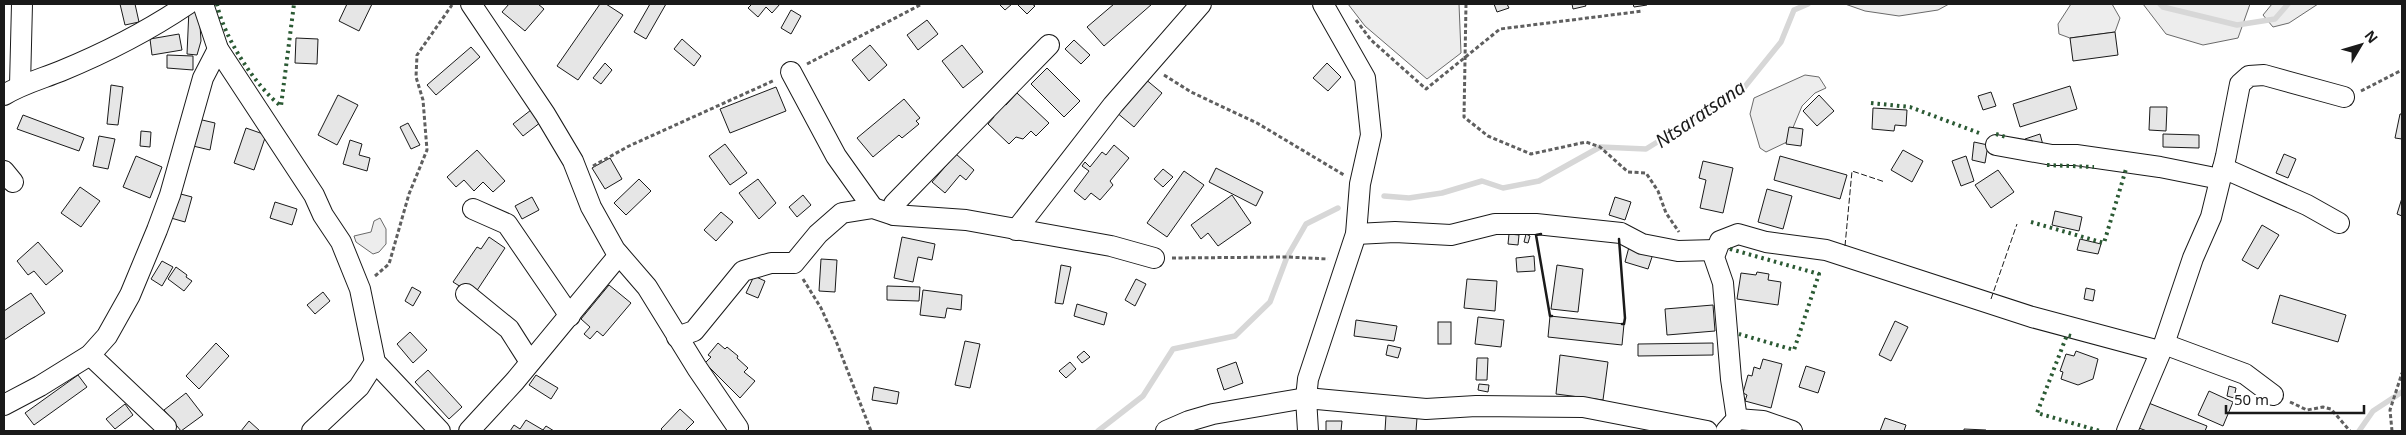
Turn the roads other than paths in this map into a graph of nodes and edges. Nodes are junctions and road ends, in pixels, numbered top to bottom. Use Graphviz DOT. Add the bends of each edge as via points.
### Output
graph roads {
  1 [pos="22,4"];
  2 [pos="188,4"];
  3 [pos="203,4"];
  4 [pos="471,4"];
  5 [pos="1201,4"];
  6 [pos="1323,4"];
  7 [pos="1049,45"];
  8 [pos="218,49"];
  9 [pos="790,72"];
  10 [pos="12,90"];
  11 [pos="2344,97"];
  12 [pos="1996,145"];
  13 [pos="2222,174"];
  14 [pos="873,208"];
  15 [pos="473,209"];
  16 [pos="894,215"];
  17 [pos="2339,223"];
  18 [pos="1016,230"];
  19 [pos="1356,234"];
  20 [pos="1716,250"];
  21 [pos="618,255"];
  22 [pos="1154,258"];
  23 [pos="466,294"];
  24 [pos="570,316"];
  25 [pos="677,337"];
  26 [pos="2162,347"];
  27 [pos="90,354"];
  28 [pos="375,362"];
  29 [pos="530,362"];
  30 [pos="2273,395"];
  31 [pos="1306,398"];
  32 [pos="4,405"];
  33 [pos="1732,425"];
  34 [pos="166,427"];
  35 [pos="738,428"];
  36 [pos="312,431"];
  37 [pos="440,431"];
  38 [pos="469,431"];
  39 [pos="1166,431"];
  40 [pos="1308,431"];
  41 [pos="1707,431"];
  42 [pos="1792,431"];
  43 [pos="2127,431"];
  1 -- 10 [label="street"];
  2 -- 10 [label="street" via="155,26 61,71"];
  3 -- 8 [label="street"];
  4 -- 21 [label="street" via="573,161 591,207"];
  5 -- 18 [label="street" via="1113,105"];
  6 -- 19 [label="street" via="1365,78 1371,135 1360,184"];
  7 -- 16 [label="street" via="894,204"];
  8 -- 27 [label="street" via="203,78 170,195 130,295 106,336"];
  8 -- 28 [label="street" via="341,242 360,289"];
  9 -- 14 [label="street" via="836,156"];
  11 -- 13 [label="street" via="2264,75 2249,76 2240,84"];
  12 -- 13 [label="street" via="2052,155 2076,155"];
  13 -- 17 [label="street" via="2307,205"];
  13 -- 26 [label="street" via="2211,217"];
  14 -- 16 [label="street"];
  14 -- 25 [label="street" via="842,213 818,234 794,263 771,263 743,271 694,331"];
  15 -- 24 [label="street" via="507,224"];
  16 -- 18 [label="street" via="966,220"];
  18 -- 22 [label="street" via="1111,246"];
  19 -- 20 [label="street" via="1450,235 1495,224 1536,224 1621,233 1642,244 1678,251"];
  19 -- 31 [label="street" via="1308,379"];
  20 -- 26 [label="street" via="1720,241 1738,234 1766,242 1826,250 2032,317"];
  20 -- 33 [label="street" via="1714,257 1723,283 1726,306"];
  21 -- 24 [label="street"];
  21 -- 25 [label="street" via="647,286"];
  23 -- 29 [label="street" via="509,329"];
  24 -- 29 [label="street"];
  25 -- 35 [label="street"];
  26 -- 30 [label="street" via="2245,374"];
  26 -- 43 [label="street"];
  27 -- 32 [label="street"];
  27 -- 34 [label="street"];
  28 -- 36 [label="street" via="359,387"];
  28 -- 37 [label="street"];
  29 -- 38 [label="street"];
  31 -- 39 [label="street" via="1213,414"];
  31 -- 40 [label="street"];
  31 -- 41 [label="street" via="1426,409 1583,407"];
  33 -- 42 [label="street" via="1763,421"];
}
